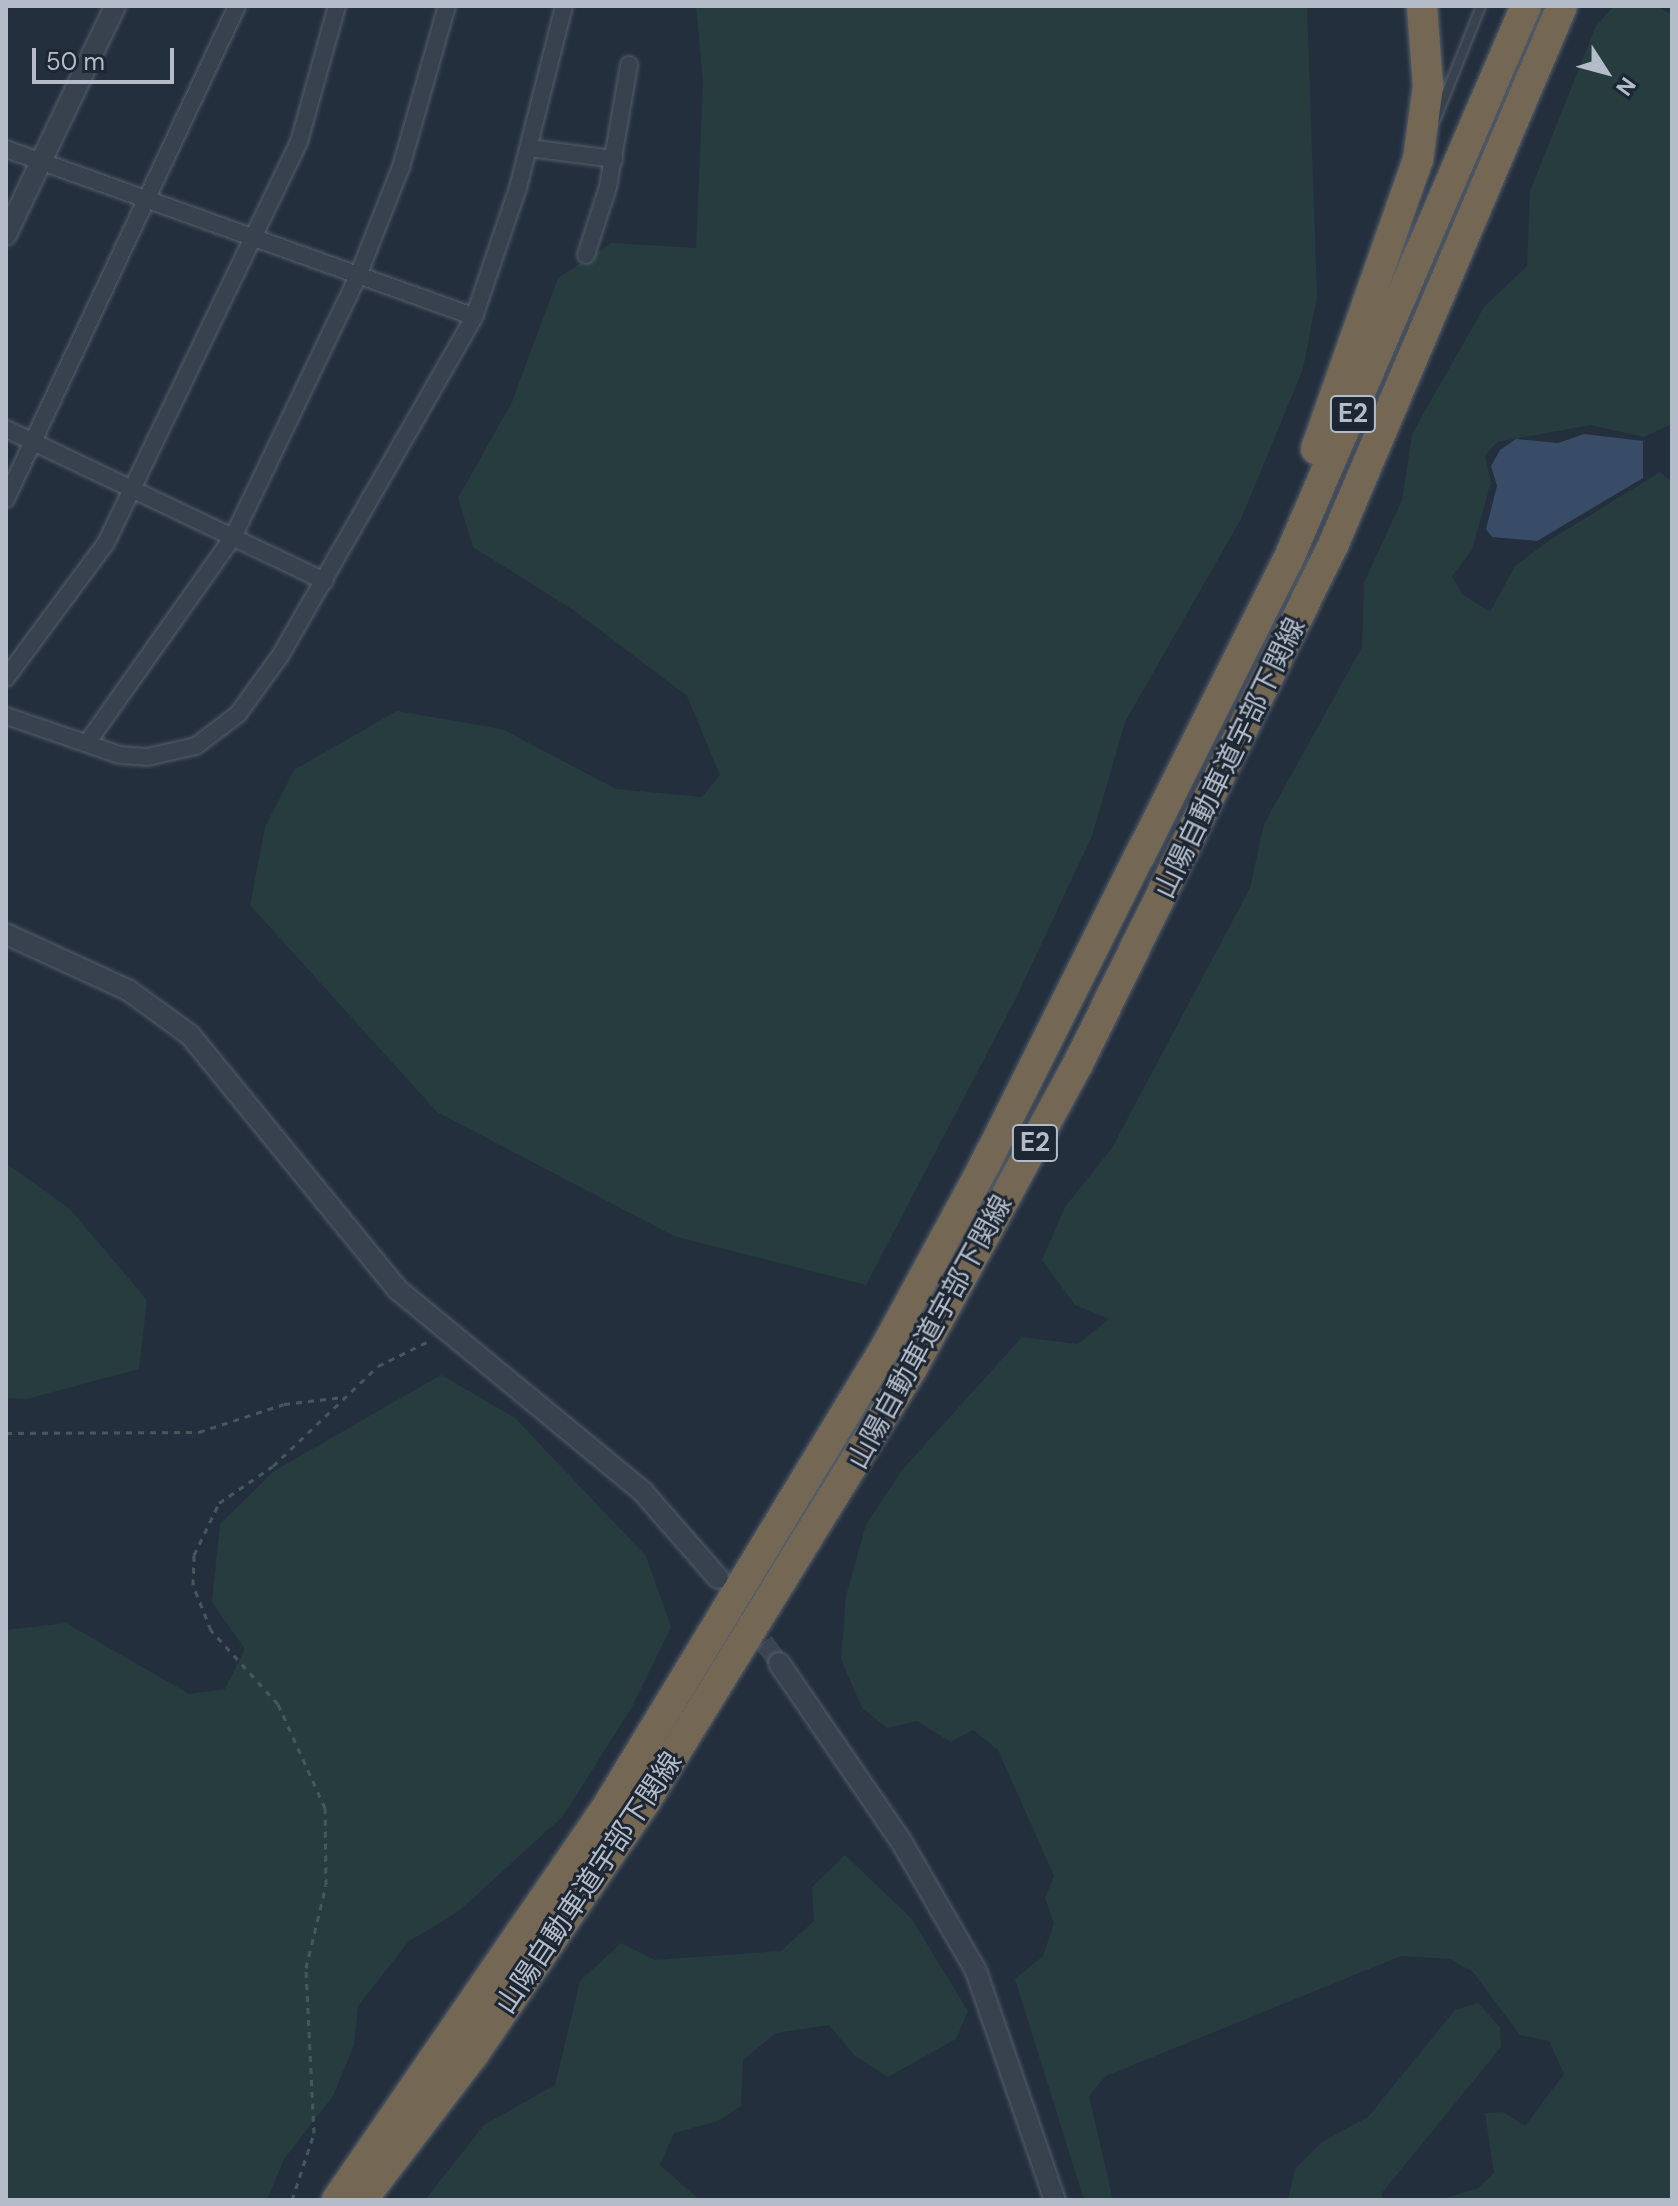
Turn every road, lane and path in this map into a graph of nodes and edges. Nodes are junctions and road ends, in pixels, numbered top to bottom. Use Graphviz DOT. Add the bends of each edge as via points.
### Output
graph roads {
  1 [pos="115,6"];
  2 [pos="237,6"];
  3 [pos="337,6"];
  4 [pos="447,6"];
  5 [pos="564,6"];
  6 [pos="1422,6"];
  7 [pos="1481,6"];
  8 [pos="1526,6"];
  9 [pos="1562,6"];
  10 [pos="629,65"];
  11 [pos="529,148"];
  12 [pos="6,149"];
  13 [pos="614,159"];
  14 [pos="1418,160"];
  15 [pos="42,162"];
  16 [pos="151,200"];
  17 [pos="6,235"];
  18 [pos="254,238"];
  19 [pos="586,255"];
  20 [pos="358,276"];
  21 [pos="474,317"];
  22 [pos="6,429"];
  23 [pos="33,442"];
  24 [pos="132,488"];
  25 [pos="6,499"];
  26 [pos="233,537"];
  27 [pos="325,581"];
  28 [pos="6,678"];
  29 [pos="6,716"];
  30 [pos="87,743"];
  31 [pos="1165,816"];
  32 [pos="6,934"];
  33 [pos="441,1330"];
  34 [pos="344,1397"];
  35 [pos="6,1433"];
  36 [pos="718,1578"];
  37 [pos="779,1663"];
  38 [pos="292,2200"];
  39 [pos="337,2200"];
  40 [pos="362,2200"];
  41 [pos="1055,2200"];
  1 -- 15 [label="street"];
  2 -- 16 [label="street"];
  3 -- 18 [label="street" via="299,142"];
  4 -- 20 [label="street" via="401,167"];
  5 -- 11 [label="street"];
  6 -- 14 [label="highway" via="1428,86"];
  7 -- 14 [label="lane"];
  8 -- 31 [label="highway, 山陽自動車道宇部下関線 / E2" via="1402,306"];
  9 -- 40 [label="highway, 山陽自動車道宇部下関線 / E2" via="1334,543 1078,1064 911,1370 646,1800 473,2055"];
  10 -- 13 [label="street"];
  11 -- 13 [label="street"];
  11 -- 21 [label="street"];
  12 -- 15 [label="street"];
  13 -- 19 [label="street"];
  14 -- 31 [label="highway" via="1337,398"];
  15 -- 16 [label="street"];
  15 -- 17 [label="street"];
  16 -- 18 [label="street"];
  16 -- 23 [label="street"];
  18 -- 20 [label="street"];
  18 -- 24 [label="street"];
  20 -- 21 [label="street"];
  20 -- 26 [label="street"];
  21 -- 27 [label="street"];
  22 -- 23 [label="street"];
  23 -- 24 [label="street"];
  23 -- 25 [label="street"];
  24 -- 26 [label="street"];
  24 -- 28 [label="street" via="106,543"];
  26 -- 27 [label="street"];
  26 -- 30 [label="street"];
  27 -- 30 [label="street" via="280,656 217,734 147,757"];
  29 -- 30 [label="street"];
  31 -- 39 [label="highway, 山陽自動車道宇部下関線 / E2" via="887,1345 702,1655 487,1988"];
  32 -- 33 [label="street" via="128,990 190,1035 354,1238"];
  33 -- 34 [label="path" via="422,1349 378,1366"];
  33 -- 36 [label="street" via="643,1492"];
  34 -- 35 [label="path" via="284,1404 199,1432"];
  34 -- 38 [label="path" via="273,1466 219,1503 194,1555 193,1585 211,1630 278,1704 325,1808 326,1885 306,1968 314,2133"];
  37 -- 41 [label="street" via="901,1841 976,1971"];
}
